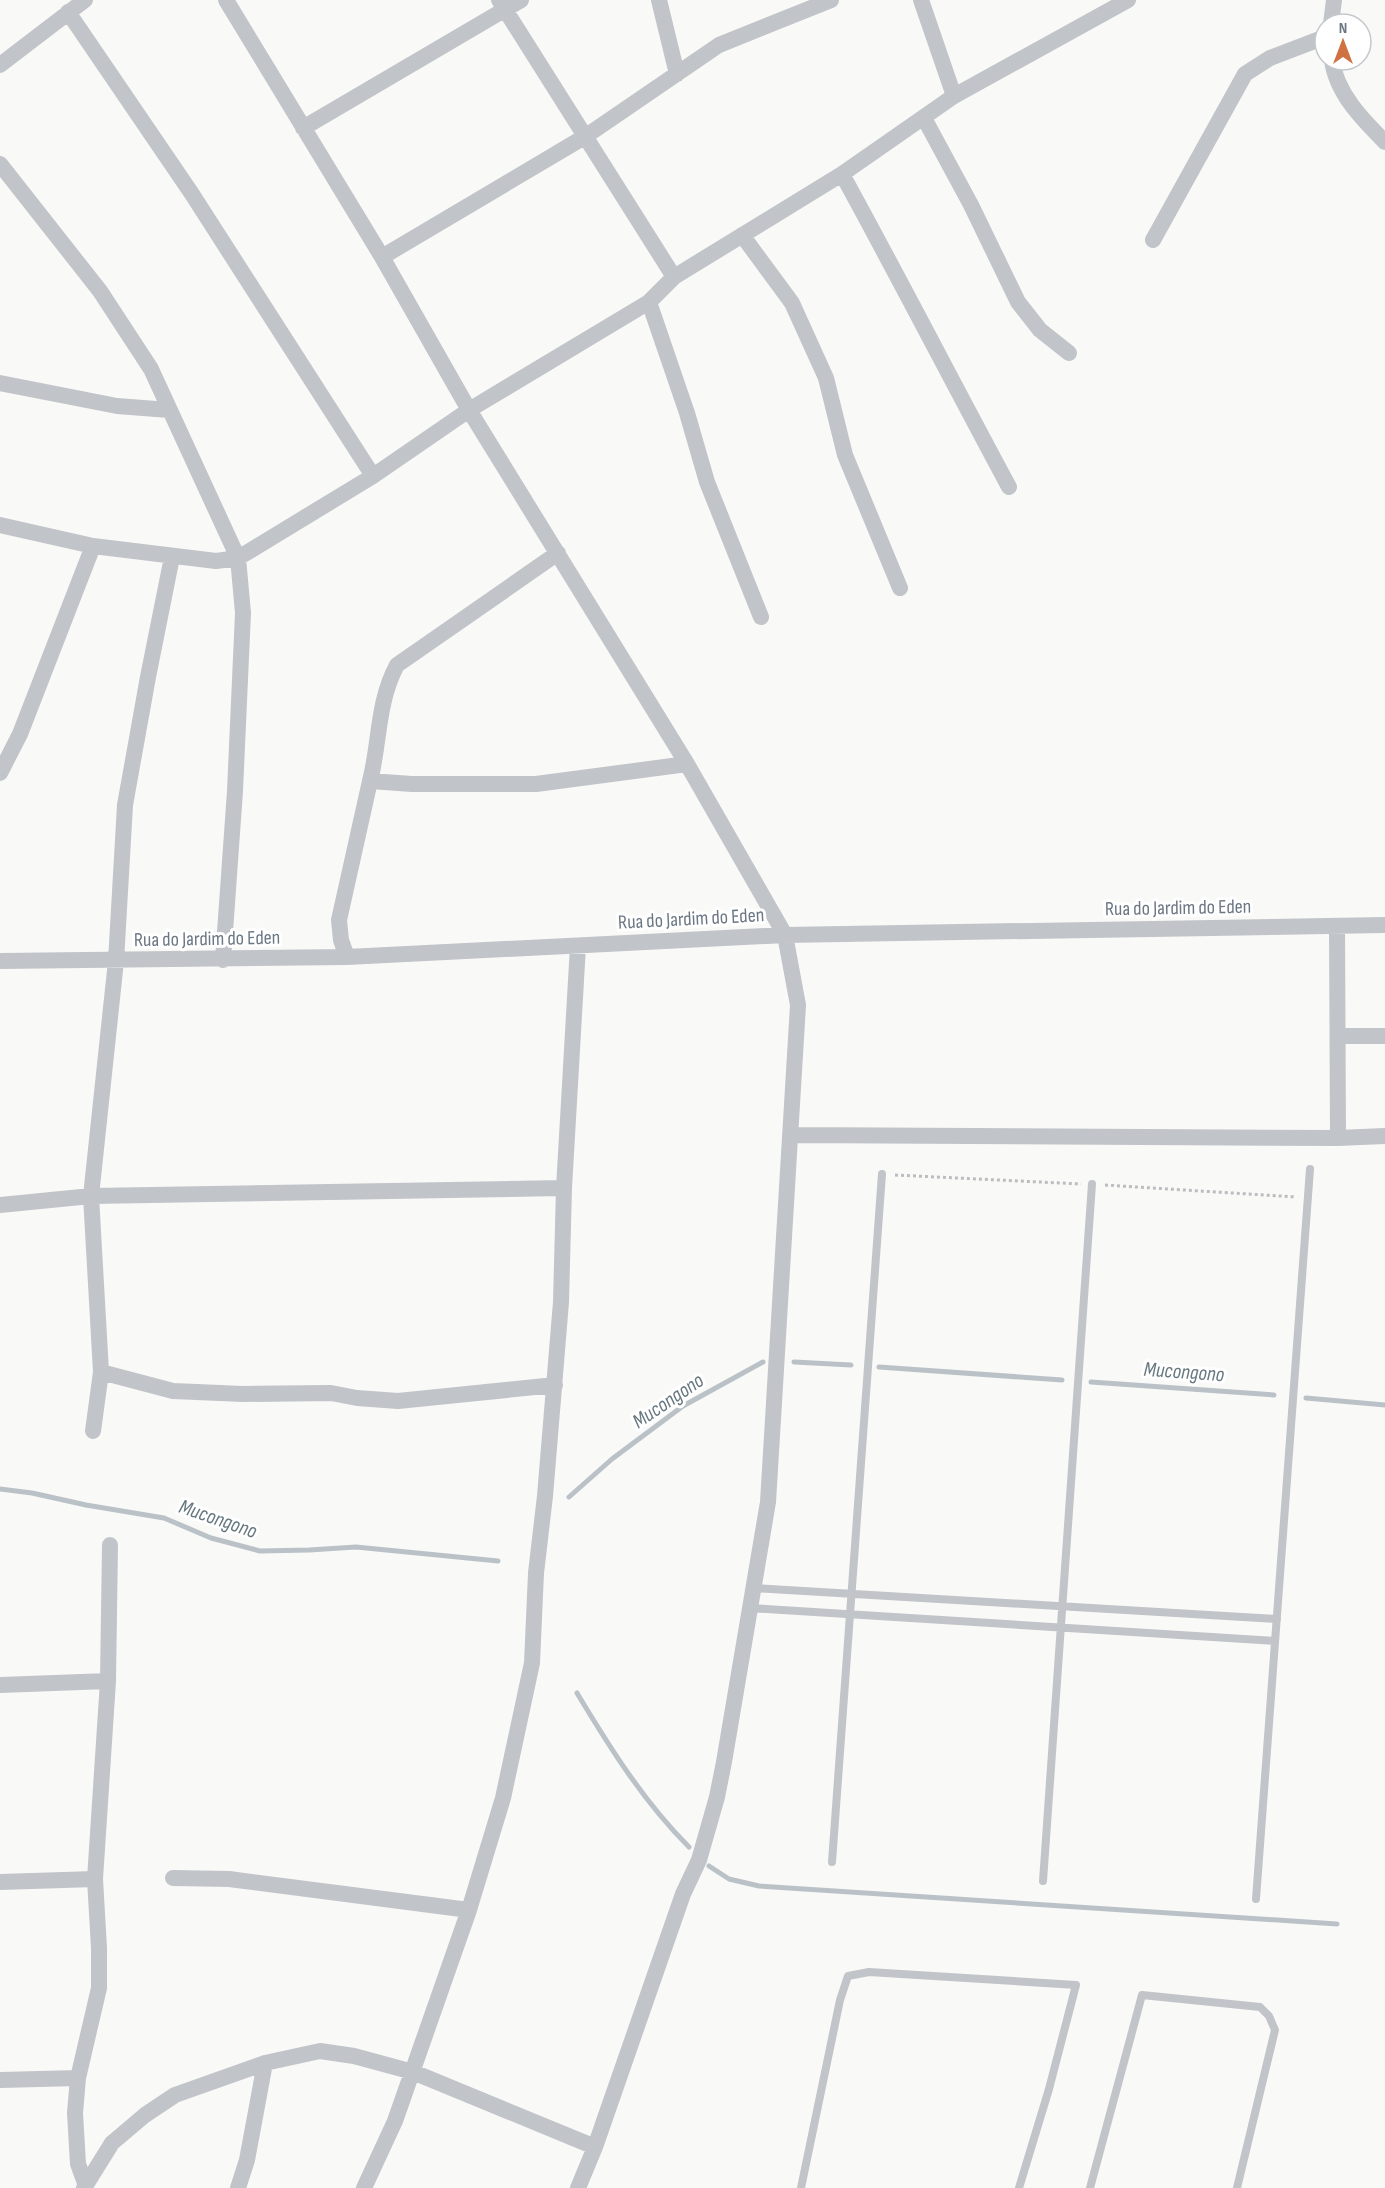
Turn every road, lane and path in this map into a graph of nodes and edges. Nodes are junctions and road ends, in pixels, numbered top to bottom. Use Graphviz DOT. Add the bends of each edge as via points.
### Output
graph roads {
  1 [pos="84,0"];
  2 [pos="226,0"];
  3 [pos="521,0"];
  4 [pos="659,0"];
  5 [pos="831,0"];
  6 [pos="921,0"];
  7 [pos="1128,0"];
  8 [pos="501,5"];
  9 [pos="68,12"];
  10 [pos="1313,42"];
  11 [pos="0,65"];
  12 [pos="1336,72"];
  13 [pos="677,74"];
  14 [pos="954,96"];
  15 [pos="924,118"];
  16 [pos="303,128"];
  17 [pos="586,136"];
  18 [pos="1385,142"];
  19 [pos="0,164"];
  20 [pos="842,174"];
  21 [pos="742,235"];
  22 [pos="1153,240"];
  23 [pos="382,257"];
  24 [pos="674,277"];
  25 [pos="649,302"];
  26 [pos="1069,353"];
  27 [pos="0,383"];
  28 [pos="169,410"];
  29 [pos="469,410"];
  30 [pos="373,476"];
  31 [pos="1009,487"];
  32 [pos="0,525"];
  33 [pos="93,546"];
  34 [pos="558,553"];
  35 [pos="172,557"];
  36 [pos="238,558"];
  37 [pos="900,588"];
  38 [pos="761,617"];
  39 [pos="687,764"];
  40 [pos="0,773"];
  41 [pos="370,781"];
  42 [pos="1385,925"];
  43 [pos="1337,926"];
  44 [pos="785,935"];
  45 [pos="578,946"];
  46 [pos="347,957"];
  47 [pos="223,960"];
  48 [pos="0,961"];
  49 [pos="116,961"];
  50 [pos="1338,1036"];
  51 [pos="1385,1036"];
  52 [pos="791,1135"];
  53 [pos="1385,1136"];
  54 [pos="1338,1138"];
  55 [pos="1310,1169"];
  56 [pos="882,1174"];
  57 [pos="1092,1184"];
  58 [pos="564,1188"];
  59 [pos="91,1196"];
  60 [pos="0,1205"];
  61 [pos="101,1372"];
  62 [pos="555,1385"];
  63 [pos="93,1431"];
  64 [pos="110,1545"];
  65 [pos="753,1588"];
  66 [pos="851,1594"];
  67 [pos="1063,1606"];
  68 [pos="749,1608"];
  69 [pos="850,1614"];
  70 [pos="1277,1619"];
  71 [pos="1061,1629"];
  72 [pos="1275,1641"];
  73 [pos="108,1681"];
  74 [pos="0,1685"];
  75 [pos="832,1862"];
  76 [pos="173,1878"];
  77 [pos="95,1879"];
  78 [pos="1043,1881"];
  79 [pos="0,1882"];
  80 [pos="1256,1899"];
  81 [pos="469,1911"];
  82 [pos="265,2063"];
  83 [pos="413,2072"];
  84 [pos="78,2078"];
  85 [pos="0,2080"];
  86 [pos="595,2147"];
  87 [pos="85,2186"];
  88 [pos="238,2188"];
  89 [pos="364,2188"];
  90 [pos="578,2188"];
  91 [pos="801,2188"];
  92 [pos="1019,2188"];
  93 [pos="1090,2188"];
  94 [pos="1237,2188"];
  1 -- 9 [label="street"];
  2 -- 16 [label="street"];
  3 -- 8 [label="street"];
  4 -- 13 [label="street"];
  5 -- 13 [label="street" via="718,45"];
  6 -- 14 [label="street"];
  7 -- 14 [label="street"];
  8 -- 16 [label="street"];
  8 -- 17 [label="street"];
  9 -- 11 [label="street"];
  9 -- 30 [label="street" via="192,194"];
  10 -- 22 [label="street" via="1270,58 1245,74"];
  12 -- 18 [label="street" via="1362,118"];
  13 -- 17 [label="street"];
  14 -- 15 [label="street"];
  15 -- 20 [label="street"];
  15 -- 26 [label="street" via="1018,302 1040,330"];
  16 -- 23 [label="street"];
  17 -- 23 [label="street"];
  17 -- 24 [label="street"];
  19 -- 28 [label="street" via="100,291 151,369"];
  20 -- 21 [label="street"];
  20 -- 31 [label="street"];
  21 -- 24 [label="street"];
  21 -- 37 [label="street" via="792,303 826,378 845,455"];
  23 -- 29 [label="street"];
  24 -- 25 [label="street"];
  25 -- 29 [label="street"];
  25 -- 38 [label="street" via="707,482"];
  27 -- 28 [label="street" via="117,406"];
  28 -- 36 [label="street"];
  29 -- 30 [label="street"];
  29 -- 34 [label="street"];
  30 -- 36 [label="street"];
  32 -- 33 [label="street"];
  33 -- 35 [label="street"];
  33 -- 40 [label="street" via="20,734"];
  34 -- 39 [label="street"];
  34 -- 41 [label="street" via="397,665 388,681"];
  35 -- 36 [label="street" via="216,561"];
  35 -- 49 [label="street" via="125,805"];
  36 -- 47 [label="street" via="243,614"];
  39 -- 41 [label="street" via="536,784"];
  39 -- 44 [label="street"];
  41 -- 46 [label="street" via="339,920"];
  42 -- 43 [label="street, Rua do Jardim do Eden"];
  43 -- 44 [label="street, Rua do Jardim do Eden"];
  43 -- 50 [label="street"];
  44 -- 45 [label="street, Rua do Jardim do Eden"];
  44 -- 52 [label="street" via="798,1005"];
  45 -- 46 [label="street, Rua do Jardim do Eden"];
  45 -- 58 [label="street"];
  46 -- 47 [label="street, Rua do Jardim do Eden"];
  47 -- 49 [label="street, Rua do Jardim do Eden"];
  48 -- 49 [label="street, Rua do Jardim do Eden"];
  49 -- 59 [label="street"];
  50 -- 51 [label="street"];
  50 -- 54 [label="street"];
  52 -- 54 [label="street"];
  52 -- 65 [label="street" via="768,1502"];
  53 -- 54 [label="street"];
  55 -- 70 [label="lane"];
  56 -- 66 [label="lane"];
  57 -- 67 [label="lane"];
  58 -- 59 [label="street"];
  58 -- 62 [label="street"];
  59 -- 60 [label="street"];
  59 -- 61 [label="street"];
  61 -- 62 [label="street" via="173,1391 331,1393 398,1401"];
  61 -- 63 [label="street"];
  62 -- 81 [label="street" via="536,1573 532,1663 503,1798"];
  64 -- 73 [label="street"];
  65 -- 66 [label="lane"];
  65 -- 68 [label="street"];
  66 -- 67 [label="lane"];
  66 -- 69 [label="lane"];
  67 -- 70 [label="lane"];
  67 -- 71 [label="lane"];
  68 -- 69 [label="lane"];
  68 -- 86 [label="street" via="724,1762 699,1860 683,1894"];
  69 -- 71 [label="lane"];
  69 -- 75 [label="lane"];
  70 -- 72 [label="lane"];
  71 -- 72 [label="lane"];
  71 -- 78 [label="lane"];
  72 -- 80 [label="lane"];
  73 -- 74 [label="street"];
  73 -- 77 [label="street"];
  76 -- 81 [label="street" via="229,1879"];
  77 -- 79 [label="street"];
  77 -- 84 [label="street" via="99,1988"];
  81 -- 83 [label="street"];
  82 -- 83 [label="street" via="320,2051"];
  82 -- 87 [label="street" via="175,2095 145,2115 111,2143"];
  82 -- 88 [label="street"];
  83 -- 86 [label="street"];
  83 -- 89 [label="street"];
  84 -- 85 [label="street"];
  84 -- 87 [label="street" via="75,2147"];
  86 -- 90 [label="street"];
  91 -- 92 [label="lane" via="840,2000 849,1976 868,1972 1076,1985"];
  93 -- 94 [label="lane" via="1142,1995 1260,2007 1269,2016 1275,2030"];
}
